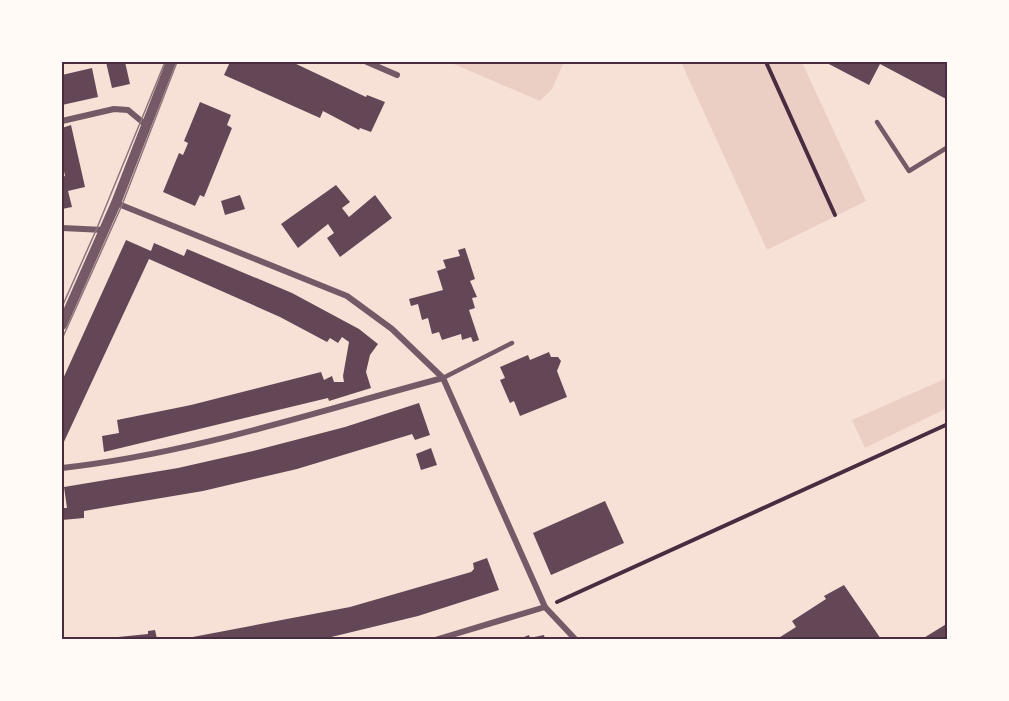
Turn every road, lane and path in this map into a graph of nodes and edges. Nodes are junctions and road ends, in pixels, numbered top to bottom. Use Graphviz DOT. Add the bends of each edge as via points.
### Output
graph roads {
  1 [pos="171,62"];
  2 [pos="368,62"];
  3 [pos="765,62"];
  4 [pos="398,75"];
  5 [pos="62,121"];
  6 [pos="877,122"];
  7 [pos="146,125"];
  8 [pos="948,147"];
  9 [pos="116,203"];
  10 [pos="835,215"];
  11 [pos="62,228"];
  12 [pos="104,231"];
  13 [pos="62,325"];
  14 [pos="512,343"];
  15 [pos="443,378"];
  16 [pos="948,424"];
  17 [pos="62,468"];
  18 [pos="545,607"];
  19 [pos="435,639"];
  20 [pos="576,639"];
  1 -- 7 [label="street"];
  2 -- 4 [label="street"];
  3 -- 10 [label="path"];
  5 -- 7 [label="street" via="114,109 128,110"];
  6 -- 8 [label="lane" via="909,171"];
  7 -- 9 [label="street"];
  9 -- 12 [label="street"];
  9 -- 15 [label="street" via="347,296 392,329"];
  11 -- 12 [label="street"];
  12 -- 13 [label="street"];
  14 -- 15 [label="lane"];
  15 -- 17 [label="street" via="250,431 101,464"];
  15 -- 18 [label="street"];
  16 -- 18 [label="path"];
  18 -- 19 [label="street"];
  18 -- 20 [label="street"];
}
